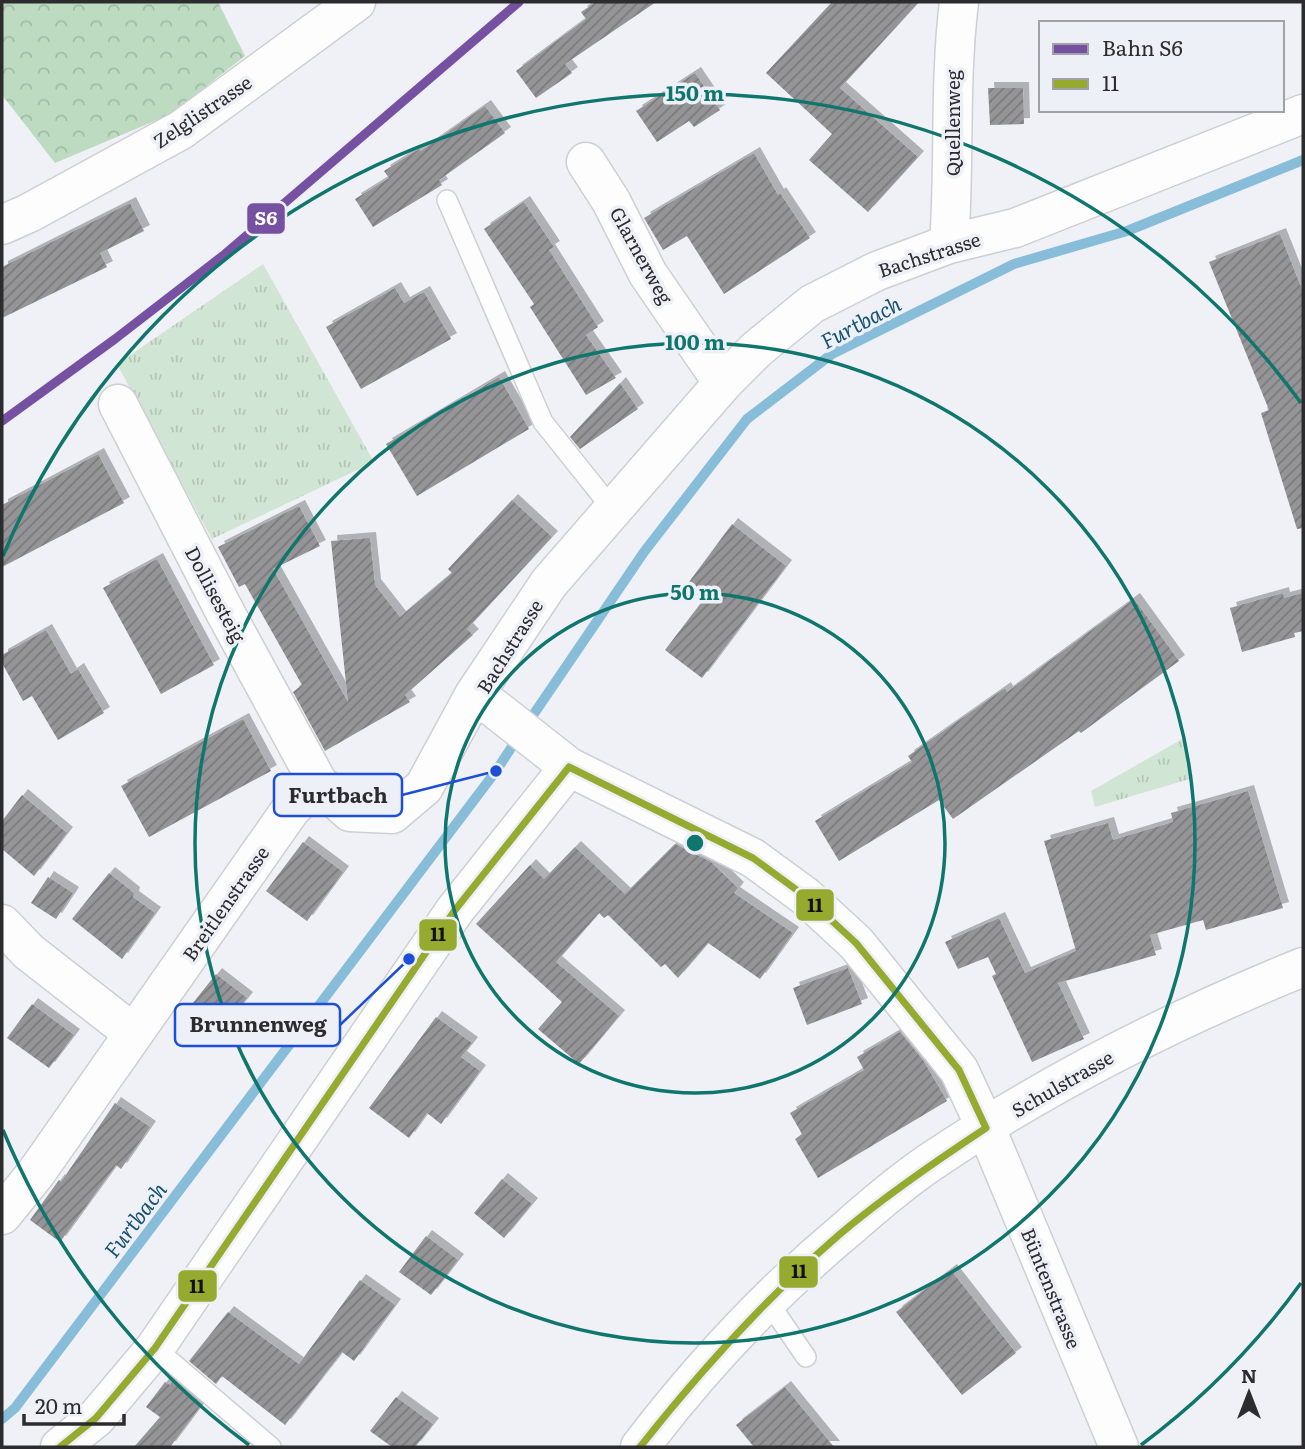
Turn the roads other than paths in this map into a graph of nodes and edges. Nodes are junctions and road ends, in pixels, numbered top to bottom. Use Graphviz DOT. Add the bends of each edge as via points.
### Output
graph roads {
  1 [pos="356,2"];
  2 [pos="959,2"];
  3 [pos="1303,114"];
  4 [pos="586,162"];
  5 [pos="447,200"];
  6 [pos="2,225"];
  7 [pos="949,244"];
  8 [pos="723,383"];
  9 [pos="118,404"];
  10 [pos="614,510"];
  11 [pos="484,701"];
  12 [pos="556,757"];
  13 [pos="318,783"];
  14 [pos="2,924"];
  15 [pos="1303,967"];
  16 [pos="134,1033"];
  17 [pos="986,1128"];
  18 [pos="2,1215"];
  19 [pos="767,1300"];
  20 [pos="155,1348"];
  21 [pos="806,1357"];
  22 [pos="60,1447"];
  23 [pos="271,1447"];
  24 [pos="640,1447"];
  25 [pos="1119,1447"];
  1 -- 6 [label="street, Zelglistrasse" via="181,130"];
  2 -- 7 [label="street, Quellenweg" via="953,55"];
  3 -- 7 [label="street, Bachstrasse" via="1015,228"];
  4 -- 8 [label="street, Glarnerweg" via="648,275"];
  5 -- 10 [label="lane" via="543,422"];
  7 -- 8 [label="street, Bachstrasse" via="877,271 812,304"];
  8 -- 10 [label="street, Bachstrasse"];
  9 -- 13 [label="street, Dollisesteig"];
  10 -- 11 [label="street, Bachstrasse" via="550,583"];
  11 -- 12 [label="street, Bachstrasse"];
  11 -- 13 [label="street" via="424,787 392,814 351,812"];
  12 -- 17 [label="street, Bachstrasse" via="752,858 805,896 856,943 959,1070"];
  12 -- 20 [label="street"];
  13 -- 16 [label="street, Breitlenstrasse" via="290,809"];
  14 -- 16 [label="street" via="29,952"];
  15 -- 17 [label="street, Schulstrasse" via="1080,1070"];
  16 -- 18 [label="street, Breitlenstrasse"];
  17 -- 19 [label="street, Schulstrasse" via="879,1202"];
  17 -- 25 [label="street, Büntenstrasse"];
  19 -- 21 [label="lane"];
  19 -- 24 [label="street, Schulstrasse" via="683,1391"];
  20 -- 22 [label="street" via="96,1418"];
  20 -- 23 [label="lane"];
}
